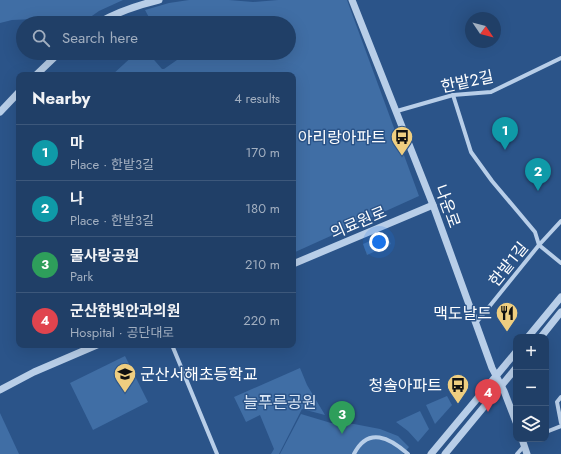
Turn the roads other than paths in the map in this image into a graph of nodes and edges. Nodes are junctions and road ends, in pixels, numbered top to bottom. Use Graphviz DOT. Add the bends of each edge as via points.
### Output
graph roads {
  1 [pos="159,0"];
  2 [pos="352,0"];
  3 [pos="110,16"];
  4 [pos="561,58"];
  5 [pos="52,60"];
  6 [pos="39,72"];
  7 [pos="16,95"];
  8 [pos="453,95"];
  9 [pos="397,111"];
  10 [pos="0,112"];
  11 [pos="433,205"];
  12 [pos="561,221"];
  13 [pos="539,245"];
  14 [pos="296,263"];
  15 [pos="561,263"];
  16 [pos="561,297"];
  17 [pos="561,312"];
  18 [pos="475,324"];
  19 [pos="530,334"];
  20 [pos="543,334"];
  21 [pos="90,348"];
  22 [pos="173,348"];
  23 [pos="513,356"];
  24 [pos="514,370"];
  25 [pos="496,377"];
  26 [pos="501,386"];
  27 [pos="0,390"];
  28 [pos="561,396"];
  29 [pos="513,413"];
  30 [pos="561,422"];
  31 [pos="561,426"];
  32 [pos="549,431"];
  33 [pos="523,442"];
  34 [pos="523,442"];
  35 [pos="217,454"];
  36 [pos="354,454"];
  37 [pos="408,454"];
  38 [pos="431,454"];
  39 [pos="445,454"];
  40 [pos="517,454"];
  41 [pos="527,454"];
  1 -- 3 [label="street"];
  2 -- 9 [label="street, 나운로"];
  4 -- 8 [label="street, 한밭2길" via="491,92"];
  5 -- 6 [label="street"];
  7 -- 10 [label="street"];
  8 -- 9 [label="street, 한밭2길"];
  8 -- 13 [label="street" via="471,152 535,232"];
  9 -- 11 [label="street, 나운로"];
  11 -- 14 [label="street, 의료원로"];
  11 -- 18 [label="street, 나운로"];
  12 -- 13 [label="street, 한밭1길"];
  13 -- 15 [label="street"];
  13 -- 18 [label="street, 한밭1길"];
  16 -- 19 [label="street"];
  17 -- 20 [label="street"];
  18 -- 25 [label="street, 나운로"];
  21 -- 27 [label="street"];
  22 -- 35 [label="street"];
  23 -- 25 [label="street"];
  24 -- 26 [label="street"];
  25 -- 26 [label="street, 나운로"];
  25 -- 38 [label="street"];
  26 -- 29 [label="street, 나운로"];
  26 -- 39 [label="street"];
  28 -- 30 [label="street" via="557,402"];
  31 -- 32 [label="street"];
  33 -- 40 [label="street"];
  34 -- 41 [label="street"];
  36 -- 37 [label="street" via="366,439 378,436 394,443"];
}
